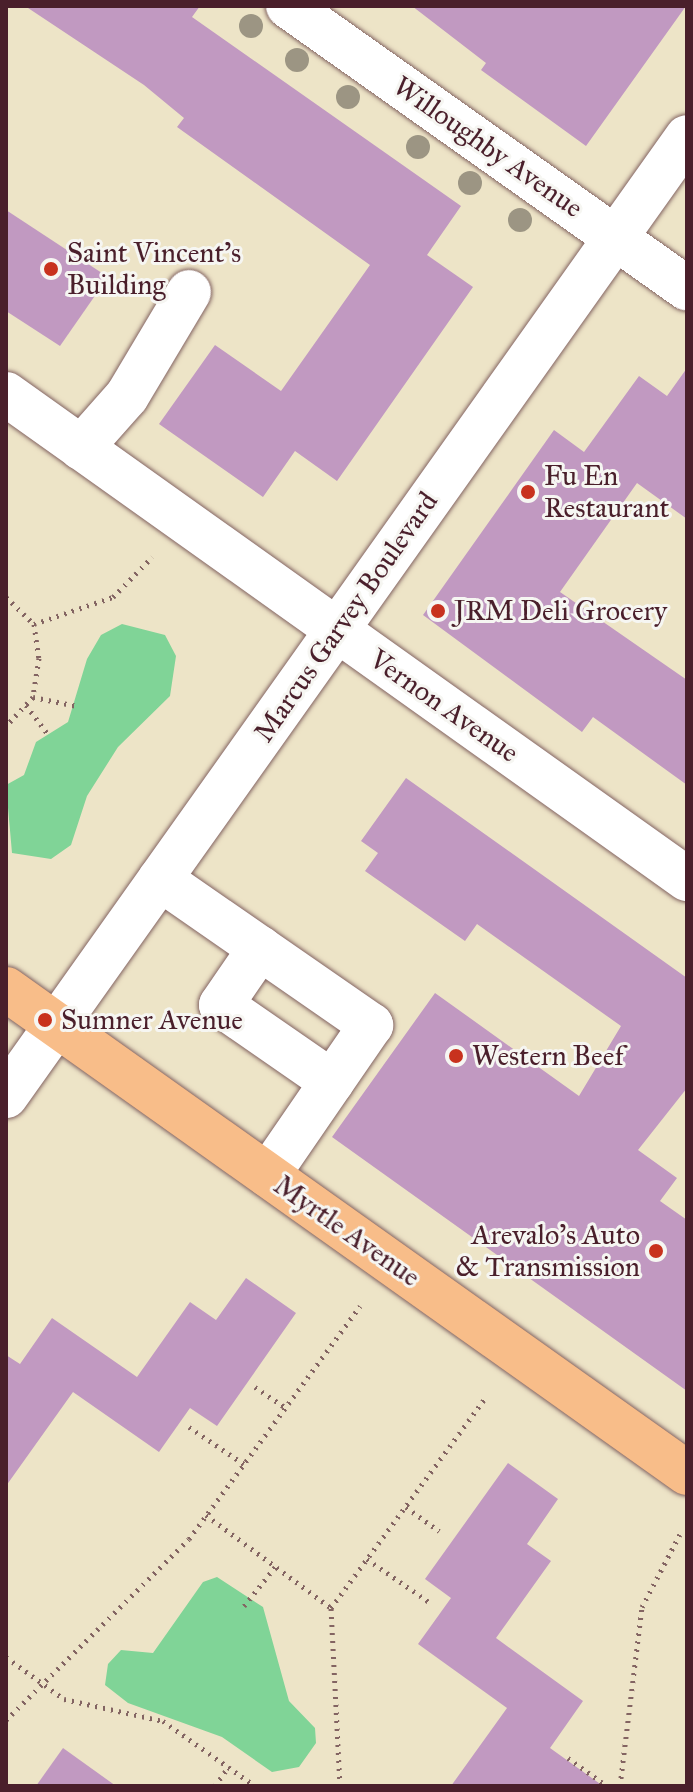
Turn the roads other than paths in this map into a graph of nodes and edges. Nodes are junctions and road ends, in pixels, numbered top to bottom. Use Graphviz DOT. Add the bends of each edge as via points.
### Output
graph roads {
  1 [pos="288,6"];
  2 [pos="687,137"];
  3 [pos="615,237"];
  4 [pos="687,288"];
  5 [pos="189,292"];
  6 [pos="6,394"];
  7 [pos="81,448"];
  8 [pos="337,630"];
  9 [pos="160,879"];
  10 [pos="687,879"];
  11 [pos="260,948"];
  12 [pos="6,989"];
  13 [pos="57,1025"];
  14 [pos="332,1082"];
  15 [pos="6,1096"];
  16 [pos="268,1175"];
  17 [pos="687,1473"];
  1 -- 3 [label="street, Willoughby Avenue"];
  2 -- 3 [label="street, Marcus Garvey Boulevard"];
  3 -- 4 [label="street, Willoughby Avenue"];
  3 -- 8 [label="street, Marcus Garvey Boulevard"];
  5 -- 7 [label="street" via="127,396"];
  6 -- 7 [label="street, Vernon Avenue"];
  7 -- 8 [label="street, Vernon Avenue"];
  8 -- 9 [label="street, Marcus Garvey Boulevard"];
  8 -- 10 [label="street, Vernon Avenue"];
  9 -- 11 [label="street"];
  9 -- 13 [label="street, Marcus Garvey Boulevard"];
  11 -- 14 [label="street" via="221,1005"];
  11 -- 14 [label="street" via="371,1025"];
  12 -- 13 [label="main road, Myrtle Avenue"];
  13 -- 15 [label="street, Marcus Garvey Boulevard"];
  13 -- 16 [label="main road, Myrtle Avenue"];
  14 -- 16 [label="street"];
  16 -- 17 [label="main road, Myrtle Avenue"];
}
